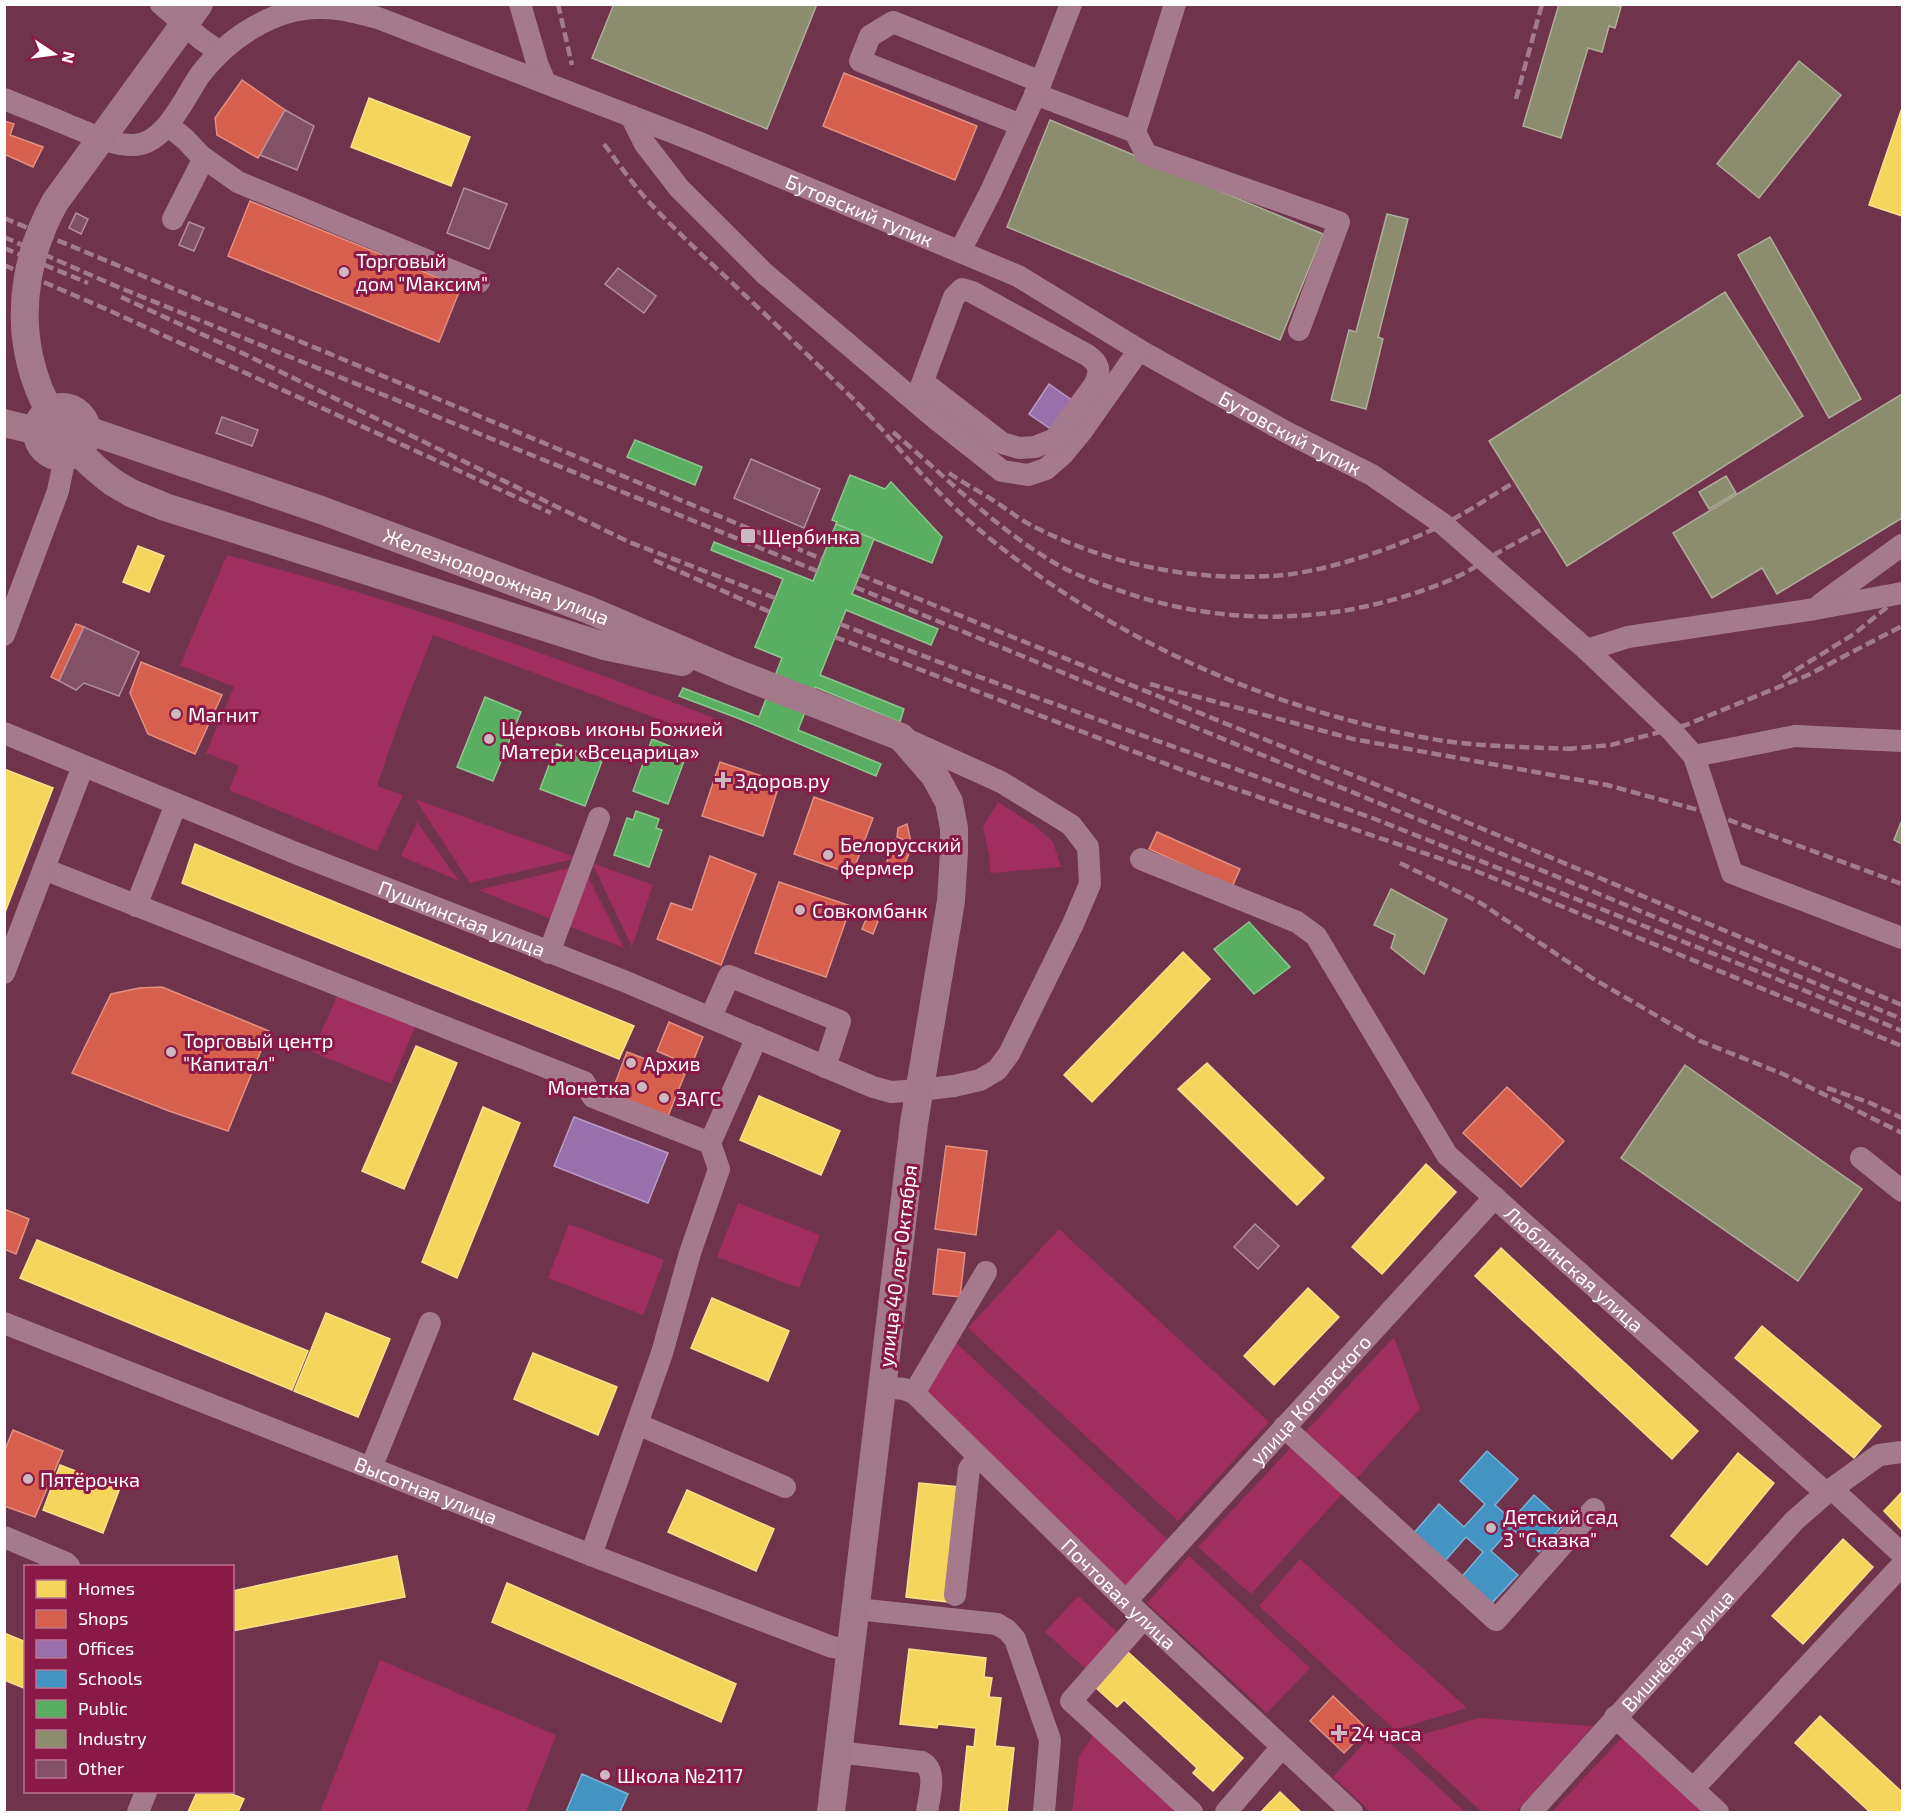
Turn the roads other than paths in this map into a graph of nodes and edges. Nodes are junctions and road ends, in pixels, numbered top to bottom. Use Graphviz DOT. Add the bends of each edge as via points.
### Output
graph roads {
  1 [pos="160,4"];
  2 [pos="199,4"];
  3 [pos="520,4"];
  4 [pos="1071,4"];
  5 [pos="1175,4"];
  6 [pos="220,52"];
  7 [pos="545,82"];
  8 [pos="1038,88"];
  9 [pos="4,99"];
  10 [pos="631,116"];
  11 [pos="168,125"];
  12 [pos="1021,125"];
  13 [pos="1136,132"];
  14 [pos="204,158"];
  15 [pos="173,219"];
  16 [pos="960,250"];
  17 [pos="479,282"];
  18 [pos="1299,330"];
  19 [pos="1139,350"];
  20 [pos="920,391"];
  21 [pos="4,423"];
  22 [pos="87,430"];
  23 [pos="37,431"];
  24 [pos="65,458"];
  25 [pos="1902,545"];
  26 [pos="1902,593"];
  27 [pos="1815,609"];
  28 [pos="4,635"];
  29 [pos="1587,650"];
  30 [pos="731,671"];
  31 [pos="4,733"];
  32 [pos="901,737"];
  33 [pos="1902,741"];
  34 [pos="1694,756"];
  35 [pos="83,766"];
  36 [pos="176,804"];
  37 [pos="599,818"];
  38 [pos="1141,860"];
  39 [pos="44,869"];
  40 [pos="136,906"];
  41 [pos="1902,938"];
  42 [pos="549,953"];
  43 [pos="4,973"];
  44 [pos="711,1017"];
  45 [pos="757,1037"];
  46 [pos="825,1067"];
  47 [pos="920,1090"];
  48 [pos="710,1143"];
  49 [pos="1861,1158"];
  50 [pos="1902,1191"];
  51 [pos="1495,1197"];
  52 [pos="986,1272"];
  53 [pos="4,1323"];
  54 [pos="430,1323"];
  55 [pos="882,1387"];
  56 [pos="914,1393"];
  57 [pos="637,1424"];
  58 [pos="1284,1427"];
  59 [pos="1902,1452"];
  60 [pos="978,1456"];
  61 [pos="371,1468"];
  62 [pos="785,1486"];
  63 [pos="1829,1491"];
  64 [pos="1594,1509"];
  65 [pos="4,1536"];
  66 [pos="1902,1554"];
  67 [pos="591,1555"];
  68 [pos="68,1565"];
  69 [pos="1902,1565"];
  70 [pos="955,1595"];
  71 [pos="1126,1601"];
  72 [pos="857,1609"];
  73 [pos="1144,1618"];
  74 [pos="851,1650"];
  75 [pos="1615,1717"];
  76 [pos="1282,1747"];
  77 [pos="838,1752"];
  78 [pos="1693,1789"];
  79 [pos="145,1793"];
  80 [pos="138,1812"];
  81 [pos="831,1812"];
  82 [pos="927,1812"];
  83 [pos="1044,1812"];
  84 [pos="1192,1812"];
  85 [pos="1226,1812"];
  86 [pos="1352,1812"];
  87 [pos="1531,1812"];
  88 [pos="1718,1812"];
  1 -- 6 [label="street"];
  2 -- 30 [label="main road, bridge" via="55,202 30,261 24,296 25,335 33,374 42,397 72,445 114,483 165,507 604,646"];
  3 -- 7 [label="street"];
  4 -- 8 [label="street"];
  5 -- 13 [label="street"];
  6 -- 7 [label="street, Бутовский тупик" via="254,26 285,14 313,8 343,9 378,18"];
  6 -- 11 [label="street, Бутовский тупик"];
  7 -- 10 [label="street, Бутовский тупик"];
  8 -- 12 [label="street"];
  8 -- 12 [label="street" via="893,22 870,36 860,60"];
  8 -- 13 [label="street"];
  9 -- 11 [label="street" via="119,143 151,141"];
  10 -- 16 [label="street, Бутовский тупик"];
  10 -- 20 [label="street" via="645,144 679,188 765,274"];
  11 -- 14 [label="street"];
  12 -- 16 [label="street"];
  13 -- 18 [label="street" via="1146,154 1339,222"];
  14 -- 15 [label="street"];
  14 -- 17 [label="street" via="238,182"];
  16 -- 19 [label="street, Бутовский тупик" via="1018,276"];
  19 -- 20 [label="street" via="1063,454 1046,469 1028,475 1002,471"];
  19 -- 29 [label="street, Бутовский тупик" via="1372,475 1443,524"];
  20 -- 20 [label="street" via="1002,443 1035,447 1055,438 1095,384 1098,364 972,292 962,290 954,297"];
  21 -- 23 [label="main road"];
  22 -- 23 [label="main road" via="79,414 59,407 46,412"];
  22 -- 24 [label="main road" via="83,447"];
  22 -- 30 [label="main road, Железнодорожная улица" via="321,510 567,601"];
  23 -- 24 [label="main road" via="45,451"];
  24 -- 28 [label="street" via="58,491"];
  25 -- 27 [label="street"];
  26 -- 27 [label="street"];
  27 -- 29 [label="street" via="1628,637"];
  29 -- 34 [label="street, Бутовский тупик"];
  30 -- 32 [label="main road, Железнодорожная улица"];
  31 -- 35 [label="street, Пушкинская улица"];
  32 -- 47 [label="main road, улица 40 лет Октября" via="935,776 949,802 954,828 951,901"];
  32 -- 47 [label="street, Пушкинская улица" via="1001,782 1071,825 1088,847 1090,884 1009,1054 997,1070 980,1080"];
  33 -- 34 [label="street" via="1795,736"];
  34 -- 41 [label="street, Бутовский тупик" via="1732,873"];
  35 -- 36 [label="street, Пушкинская улица"];
  35 -- 39 [label="street"];
  36 -- 40 [label="street"];
  36 -- 42 [label="street, Пушкинская улица"];
  37 -- 42 [label="street"];
  38 -- 51 [label="street, Люблинская улица" via="1298,922 1316,936 1448,1155"];
  39 -- 40 [label="street"];
  39 -- 43 [label="street"];
  40 -- 48 [label="street" via="584,1082 593,1096"];
  42 -- 44 [label="street, Пушкинская улица"];
  44 -- 45 [label="street, Пушкинская улица"];
  44 -- 46 [label="street" via="729,976 840,1021"];
  45 -- 46 [label="street, Пушкинская улица"];
  45 -- 48 [label="street"];
  46 -- 47 [label="street, Пушкинская улица" via="891,1092"];
  47 -- 55 [label="main road, улица 40 лет Октября"];
  48 -- 57 [label="street" via="719,1169"];
  49 -- 50 [label="street"];
  51 -- 58 [label="street, улица Котовского"];
  51 -- 63 [label="street, Люблинская улица"];
  52 -- 56 [label="street"];
  53 -- 61 [label="street, Высотная улица"];
  54 -- 61 [label="street"];
  55 -- 56 [label="street"];
  55 -- 72 [label="main road, улица 40 лет Октября"];
  56 -- 60 [label="street, Почтовая улица"];
  57 -- 62 [label="street"];
  57 -- 67 [label="street"];
  58 -- 64 [label="street" via="1496,1620"];
  58 -- 71 [label="street, улица Котовского"];
  59 -- 63 [label="street" via="1879,1455"];
  60 -- 70 [label="street" via="969,1469"];
  60 -- 71 [label="street, Почтовая улица"];
  61 -- 67 [label="street, Высотная улица"];
  63 -- 66 [label="street, Люблинская улица"];
  63 -- 75 [label="street, Вишнёвая улица" via="1794,1521"];
  65 -- 68 [label="street"];
  67 -- 74 [label="street, Высотная улица" via="832,1647"];
  69 -- 78 [label="street"];
  71 -- 73 [label="street, Почтовая улица"];
  72 -- 74 [label="main road, улица 40 лет Октября"];
  72 -- 83 [label="street" via="997,1624 1012,1634 1050,1740"];
  73 -- 76 [label="street, Почтовая улица"];
  73 -- 84 [label="street" via="1071,1701"];
  74 -- 77 [label="main road, улица 40 лет Октября"];
  75 -- 78 [label="street"];
  75 -- 87 [label="street, Вишнёвая улица"];
  76 -- 85 [label="street"];
  76 -- 86 [label="street, Почтовая улица"];
  77 -- 81 [label="main road, улица 40 лет Октября"];
  77 -- 82 [label="street" via="928,1765 931,1773"];
  78 -- 88 [label="street"];
  79 -- 80 [label="street"];
}
